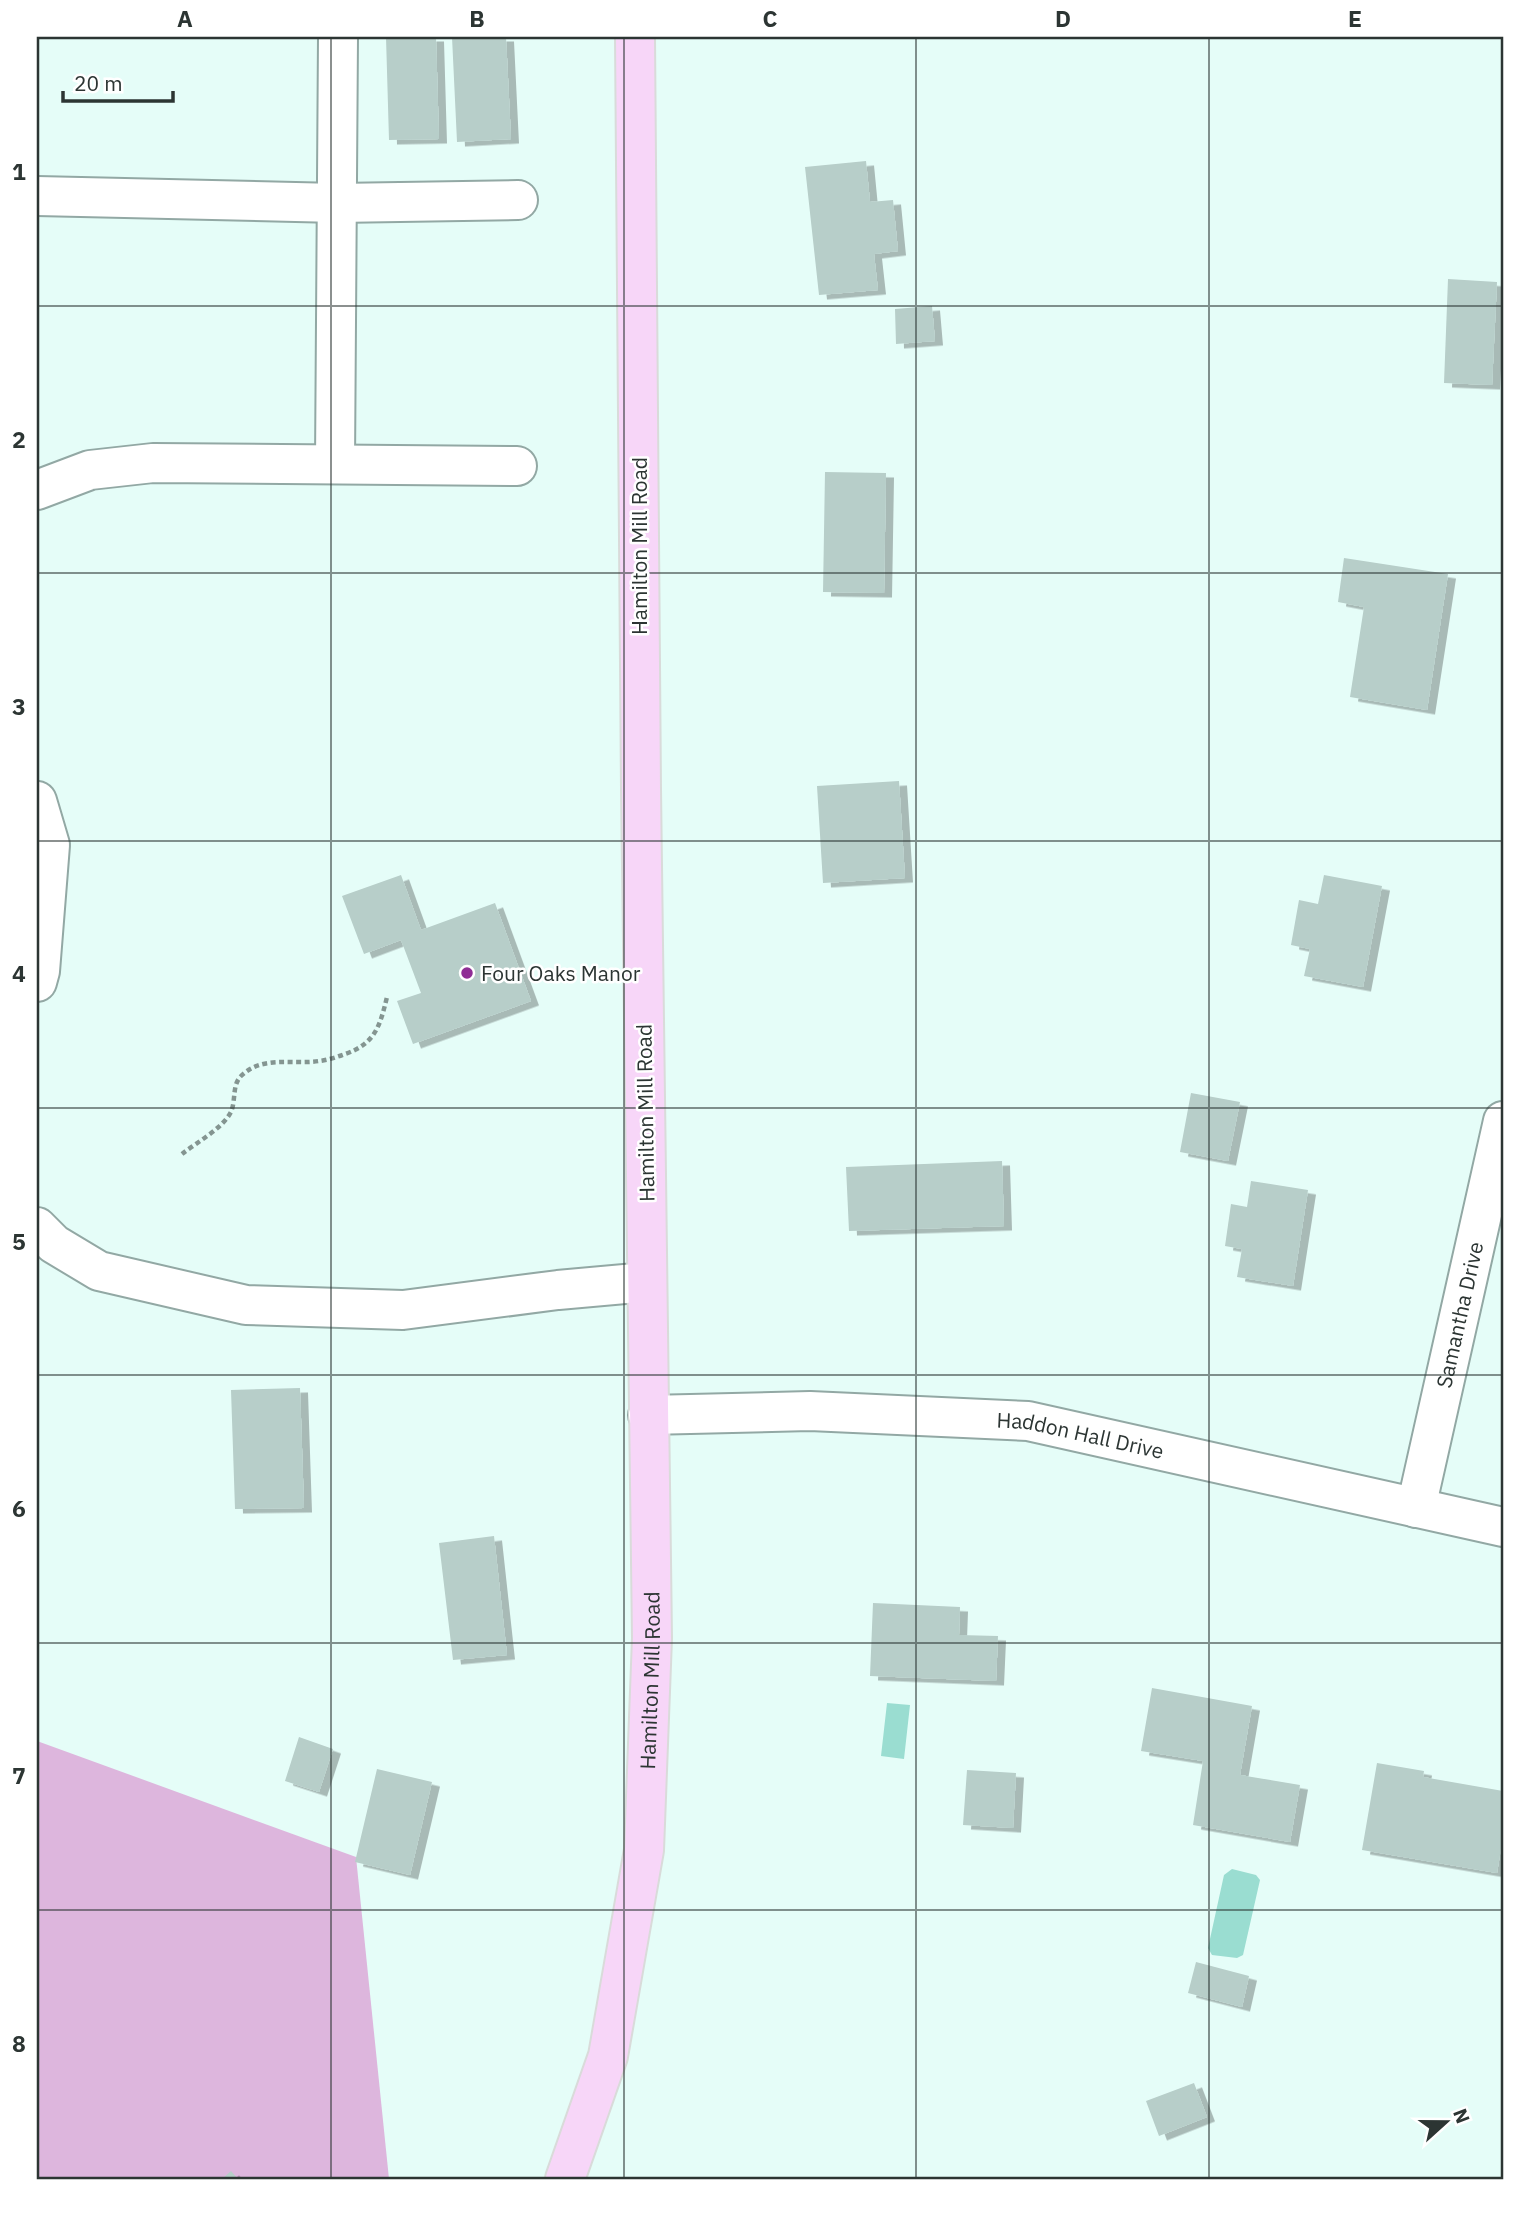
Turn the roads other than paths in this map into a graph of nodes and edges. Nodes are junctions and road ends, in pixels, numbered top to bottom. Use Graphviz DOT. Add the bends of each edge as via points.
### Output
graph roads {
  1 [pos="338,37"];
  2 [pos="635,37"];
  3 [pos="37,196"];
  4 [pos="518,200"];
  5 [pos="337,203"];
  6 [pos="335,464"];
  7 [pos="517,466"];
  8 [pos="37,490"];
  9 [pos="37,801"];
  10 [pos="37,982"];
  11 [pos="1503,1121"];
  12 [pos="37,1227"];
  13 [pos="646,1282"];
  14 [pos="648,1415"];
  15 [pos="1416,1508"];
  16 [pos="1503,1527"];
  17 [pos="565,2179"];
  1 -- 5 [label="street"];
  2 -- 13 [label="main road, Hamilton Mill Road"];
  3 -- 5 [label="street"];
  4 -- 5 [label="street"];
  5 -- 6 [label="street"];
  6 -- 7 [label="street"];
  6 -- 8 [label="street" via="153,463 90,470"];
  9 -- 10 [label="street" via="50,845"];
  11 -- 15 [label="street, Samantha Drive"];
  12 -- 13 [label="street" via="54,1244 99,1271 246,1305 403,1310"];
  13 -- 14 [label="main road, Hamilton Mill Road"];
  14 -- 15 [label="street, Haddon Hall Drive" via="810,1411 1028,1421"];
  14 -- 17 [label="main road, Hamilton Mill Road" via="652,1638 644,1850 608,2056"];
  15 -- 16 [label="street, Haddon Hall Drive"];
}
